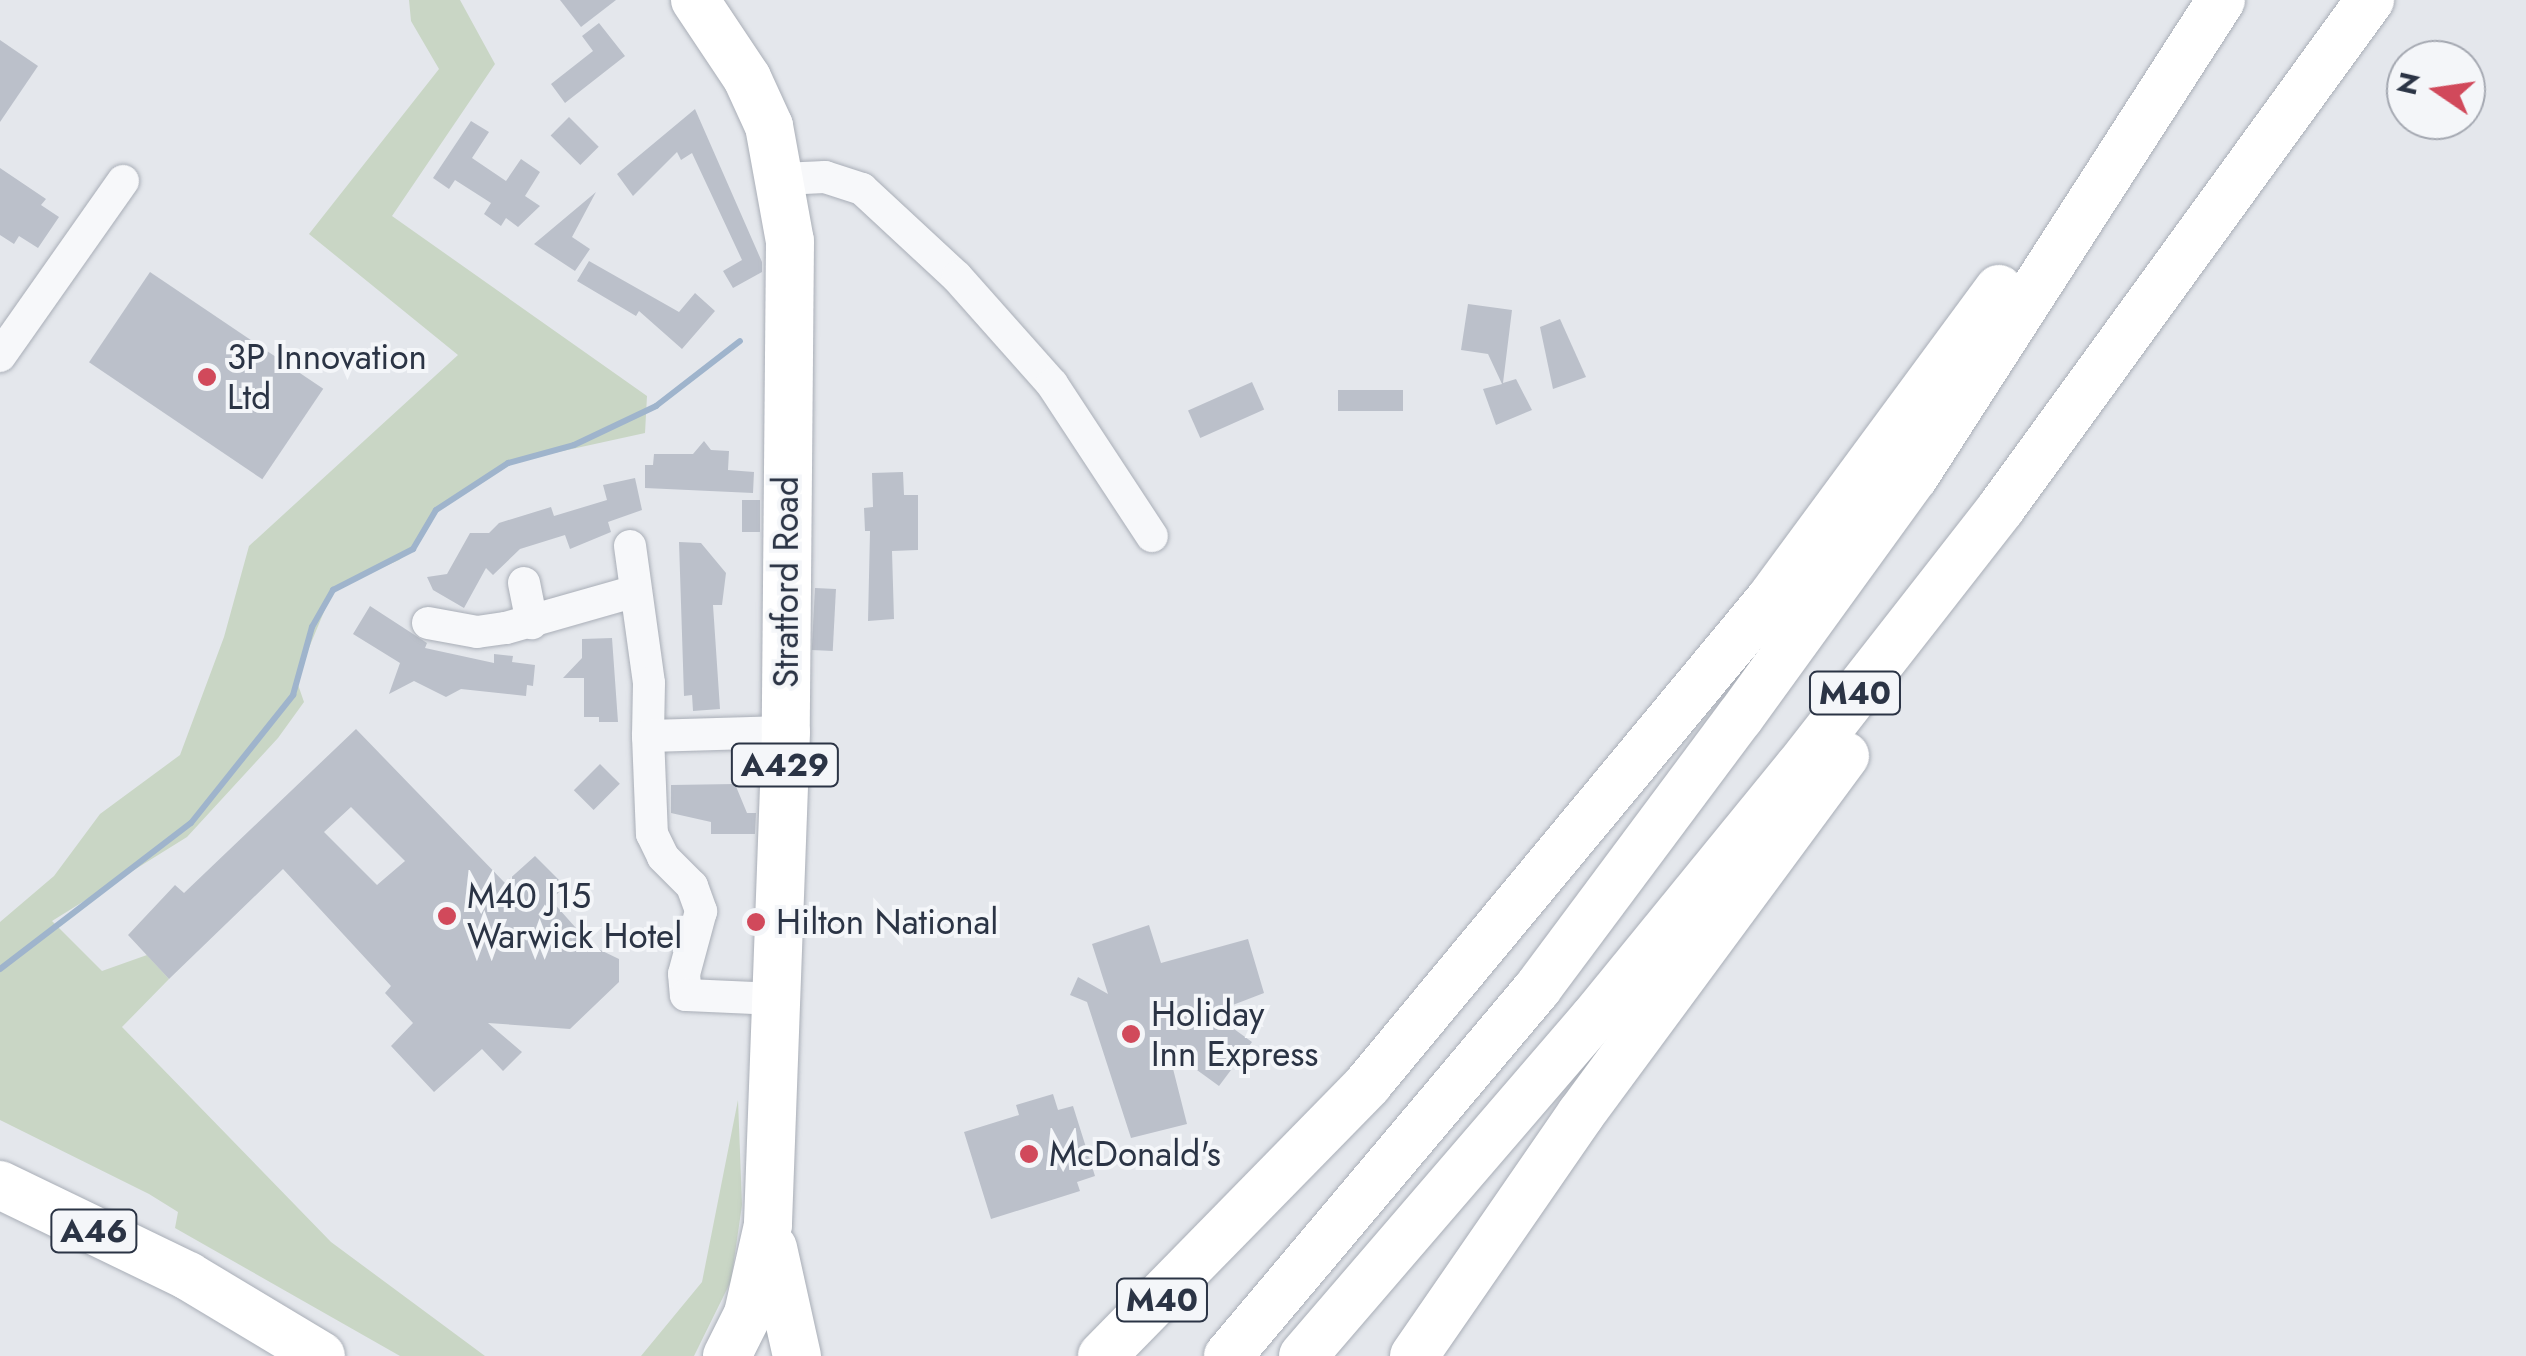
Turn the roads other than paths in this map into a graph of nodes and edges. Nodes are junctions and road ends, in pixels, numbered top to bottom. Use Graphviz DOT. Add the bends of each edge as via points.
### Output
graph roads {
  1 [pos="695,0"];
  2 [pos="2222,0"];
  3 [pos="2370,0"];
  4 [pos="2174,77"];
  5 [pos="782,179"];
  6 [pos="123,181"];
  7 [pos="2,347"];
  8 [pos="2002,508"];
  9 [pos="1152,536"];
  10 [pos="630,546"];
  11 [pos="524,583"];
  12 [pos="632,592"];
  13 [pos="428,623"];
  14 [pos="532,623"];
  15 [pos="786,732"];
  16 [pos="648,736"];
  17 [pos="777,999"];
  18 [pos="0,1185"];
  19 [pos="768,1225"];
  20 [pos="321,1356"];
  21 [pos="727,1356"];
  22 [pos="797,1356"];
  23 [pos="1102,1356"];
  24 [pos="1228,1356"];
  25 [pos="1303,1356"];
  26 [pos="1414,1356"];
  1 -- 5 [label="highway, Stratford Road / A429" via="747,78"];
  2 -- 4 [label="highway, M40"];
  3 -- 8 [label="highway, M40"];
  4 -- 23 [label="highway, M40" via="2104,136 1772,598 1368,1084"];
  4 -- 24 [label="highway, M40" via="1914,477 1740,717 1537,989"];
  5 -- 9 [label="street" via="825,177 862,189 957,277 1052,384"];
  5 -- 15 [label="highway, Stratford Road / A429" via="790,241"];
  6 -- 7 [label="street"];
  8 -- 25 [label="highway, M40" via="1593,1020"];
  8 -- 26 [label="highway, M40" via="1923,644 1580,1114"];
  10 -- 12 [label="street"];
  11 -- 14 [label="street"];
  12 -- 14 [label="street"];
  12 -- 16 [label="street" via="648,683"];
  13 -- 14 [label="street" via="477,632"];
  15 -- 16 [label="street"];
  15 -- 17 [label="highway, Stratford Road / A429"];
  16 -- 17 [label="street" via="652,834 699,899 686,995"];
  17 -- 19 [label="highway, Stratford Road / A429"];
  18 -- 20 [label="highway, A46" via="188,1276"];
  19 -- 21 [label="highway, Stratford Road / A429" via="748,1314"];
  19 -- 22 [label="highway, Stratford Road / A429"];
}
